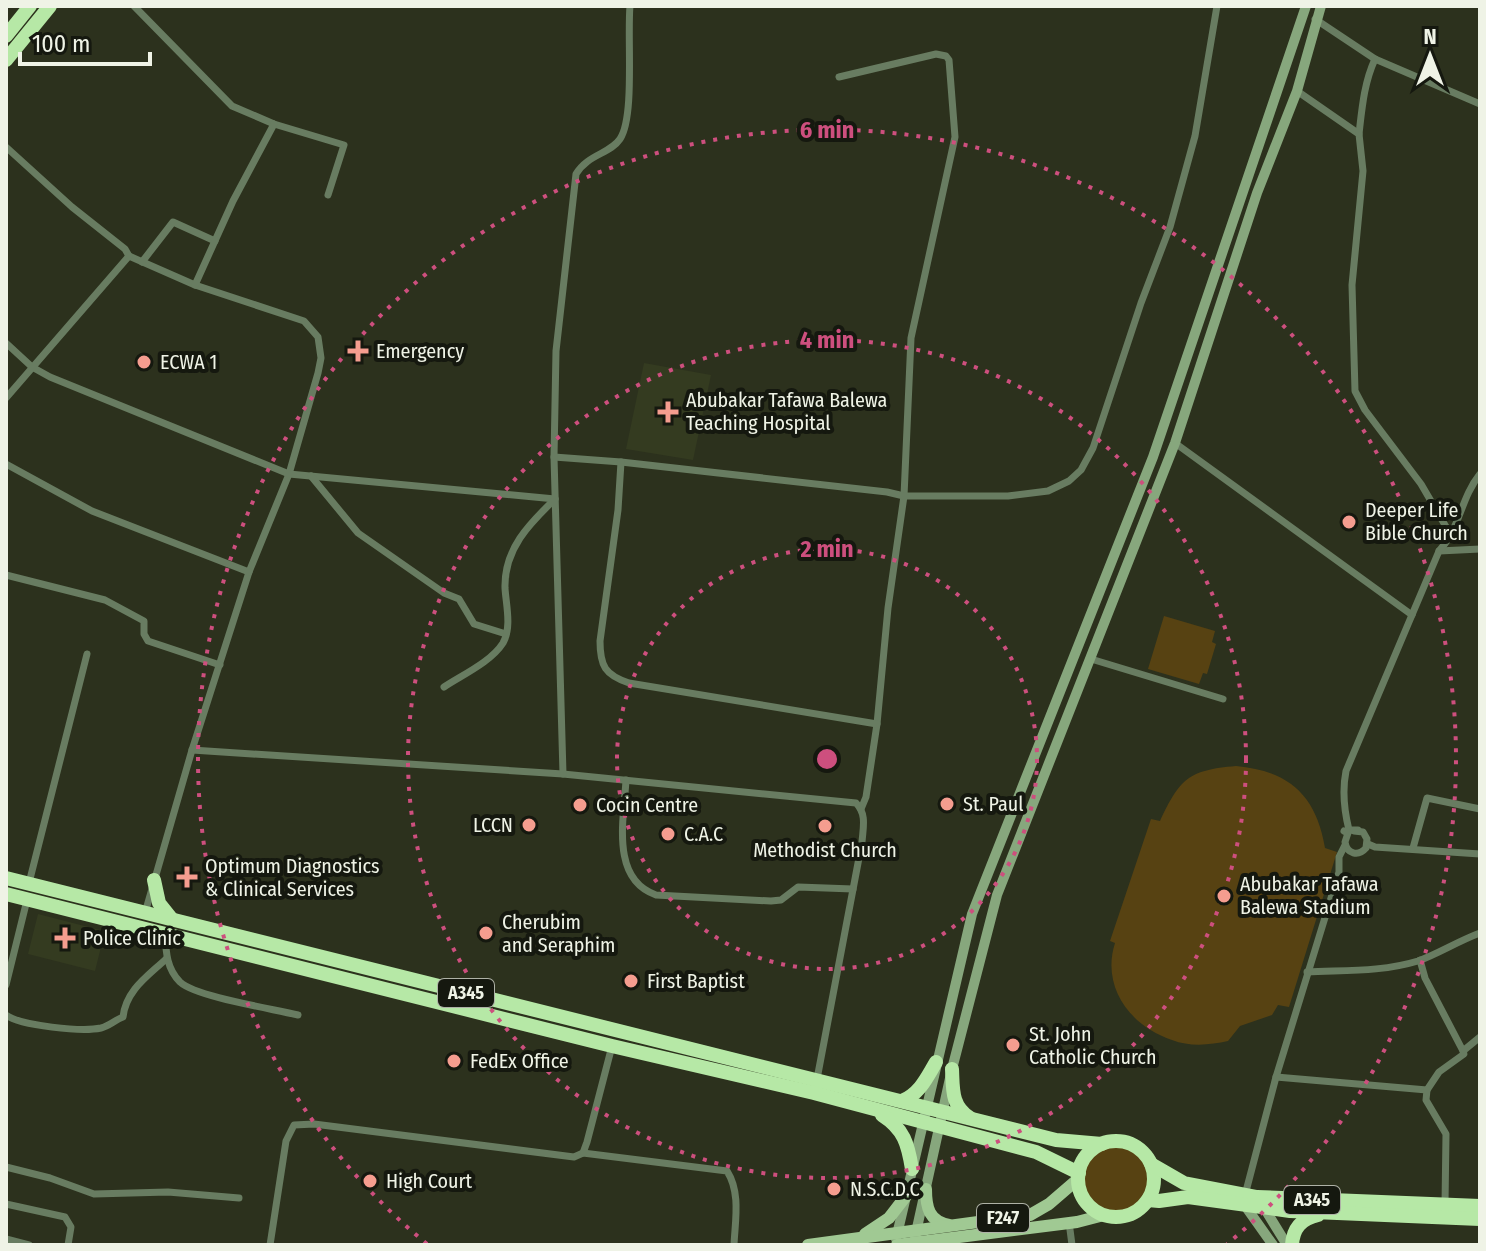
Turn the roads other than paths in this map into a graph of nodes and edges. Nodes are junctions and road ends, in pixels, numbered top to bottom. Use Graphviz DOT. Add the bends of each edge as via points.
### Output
graph roads {
  1 [pos="30,6"];
  2 [pos="50,6"];
  3 [pos="134,6"];
  4 [pos="630,6"];
  5 [pos="1217,6"];
  6 [pos="1306,6"];
  7 [pos="1321,6"];
  8 [pos="1315,19"];
  9 [pos="6,36"];
  10 [pos="1375,59"];
  11 [pos="6,60"];
  12 [pos="839,77"];
  13 [pos="1297,91"];
  14 [pos="1480,104"];
  15 [pos="274,124"];
  16 [pos="1359,134"];
  17 [pos="6,147"];
  18 [pos="328,195"];
  19 [pos="215,241"];
  20 [pos="129,256"];
  21 [pos="142,262"];
  22 [pos="195,285"];
  23 [pos="6,343"];
  24 [pos="32,367"];
  25 [pos="6,398"];
  26 [pos="1162,435"];
  27 [pos="1175,443"];
  28 [pos="554,457"];
  29 [pos="621,462"];
  30 [pos="6,464"];
  31 [pos="289,474"];
  32 [pos="1480,474"];
  33 [pos="311,476"];
  34 [pos="904,496"];
  35 [pos="555,499"];
  36 [pos="1452,537"];
  37 [pos="1480,549"];
  38 [pos="1439,551"];
  39 [pos="249,572"];
  40 [pos="6,575"];
  41 [pos="1412,615"];
  42 [pos="506,634"];
  43 [pos="87,654"];
  44 [pos="1091,659"];
  45 [pos="220,665"];
  46 [pos="444,687"];
  47 [pos="1223,699"];
  48 [pos="877,724"];
  49 [pos="192,750"];
  50 [pos="563,774"];
  51 [pos="626,780"];
  52 [pos="861,809"];
  53 [pos="1480,809"];
  54 [pos="1345,817"];
  55 [pos="1361,832"];
  56 [pos="1348,833"];
  57 [pos="1368,844"];
  58 [pos="1345,845"];
  59 [pos="1388,847"];
  60 [pos="1413,848"];
  61 [pos="1356,853"];
  62 [pos="1480,854"];
  63 [pos="1339,872"];
  64 [pos="6,878"];
  65 [pos="154,880"];
  66 [pos="29,883"];
  67 [pos="853,889"];
  68 [pos="6,894"];
  69 [pos="27,900"];
  70 [pos="145,912"];
  71 [pos="171,918"];
  72 [pos="140,928"];
  73 [pos="1480,933"];
  74 [pos="165,935"];
  75 [pos="318,956"];
  76 [pos="166,959"];
  77 [pos="1420,960"];
  78 [pos="314,972"];
  79 [pos="1307,972"];
  80 [pos="6,985"];
  81 [pos="449,989"];
  82 [pos="444,1004"];
  83 [pos="523,1008"];
  84 [pos="6,1015"];
  85 [pos="298,1015"];
  86 [pos="519,1023"];
  87 [pos="616,1031"];
  88 [pos="1480,1037"];
  89 [pos="612,1046"];
  90 [pos="1463,1051"];
  91 [pos="936,1062"];
  92 [pos="952,1069"];
  93 [pos="1276,1077"];
  94 [pos="817,1079"];
  95 [pos="1427,1090"];
  96 [pos="902,1101"];
  97 [pos="926,1108"];
  98 [pos="871,1109"];
  99 [pos="943,1112"];
  100 [pos="974,1120"];
  101 [pos="922,1123"];
  102 [pos="939,1127"];
  103 [pos="1102,1144"];
  104 [pos="583,1153"];
  105 [pos="1151,1164"];
  106 [pos="6,1167"];
  107 [pos="912,1169"];
  108 [pos="1078,1176"];
  109 [pos="926,1189"];
  110 [pos="906,1196"];
  111 [pos="239,1198"];
  112 [pos="1148,1200"];
  113 [pos="1254,1202"];
  114 [pos="6,1204"];
  115 [pos="1445,1204"];
  116 [pos="1480,1206"];
  117 [pos="1333,1212"];
  118 [pos="1104,1215"];
  119 [pos="1480,1219"];
  120 [pos="1069,1222"];
  121 [pos="952,1225"];
  122 [pos="853,1238"];
  123 [pos="6,1239"];
  124 [pos="914,1239"];
  125 [pos="897,1241"];
  126 [pos="939,1242"];
  127 [pos="29,1245"];
  128 [pos="68,1245"];
  129 [pos="270,1245"];
  130 [pos="734,1245"];
  131 [pos="808,1245"];
  132 [pos="1072,1245"];
  133 [pos="1273,1245"];
  134 [pos="1289,1245"];
  1 -- 9 [label="highway"];
  2 -- 11 [label="highway"];
  3 -- 15 [label="street" via="232,106"];
  4 -- 28 [label="street" via="625,128 616,144 582,164 573,184 557,334"];
  5 -- 34 [label="street" via="1195,136 1170,227 1081,470 1048,491"];
  6 -- 26 [label="street"];
  7 -- 8 [label="street"];
  8 -- 10 [label="street"];
  8 -- 13 [label="street"];
  10 -- 14 [label="street"];
  10 -- 16 [label="street"];
  12 -- 34 [label="street" via="936,54 946,56 950,69 955,137 911,338"];
  13 -- 16 [label="street"];
  13 -- 27 [label="street" via="1257,193"];
  15 -- 18 [label="street" via="344,145"];
  15 -- 19 [label="street"];
  16 -- 36 [label="street" via="1363,171 1352,285 1355,391"];
  17 -- 20 [label="street"];
  19 -- 21 [label="street" via="173,222"];
  19 -- 22 [label="street"];
  20 -- 21 [label="street"];
  20 -- 24 [label="street"];
  21 -- 22 [label="street"];
  22 -- 31 [label="street" via="304,321 318,337 318,373"];
  23 -- 24 [label="street"];
  24 -- 25 [label="street"];
  24 -- 31 [label="street"];
  26 -- 27 [label="street"];
  26 -- 91 [label="street" via="984,880"];
  27 -- 41 [label="street"];
  27 -- 44 [label="street"];
  28 -- 29 [label="street"];
  28 -- 35 [label="street"];
  29 -- 34 [label="street"];
  29 -- 48 [label="street" via="600,641 605,671 629,683"];
  30 -- 39 [label="street" via="92,511"];
  31 -- 33 [label="street"];
  31 -- 39 [label="street"];
  32 -- 36 [label="street" via="1467,492"];
  33 -- 35 [label="street"];
  33 -- 42 [label="street" via="358,533 459,599 474,624"];
  34 -- 48 [label="street"];
  35 -- 42 [label="street" via="521,533 511,554"];
  35 -- 50 [label="street"];
  36 -- 38 [label="street"];
  37 -- 38 [label="street"];
  38 -- 41 [label="street"];
  39 -- 45 [label="street"];
  40 -- 45 [label="street" via="105,600 144,621 148,641"];
  41 -- 54 [label="street" via="1346,771"];
  42 -- 46 [label="street" via="490,656"];
  43 -- 66 [label="street"];
  44 -- 47 [label="street"];
  44 -- 92 [label="street" via="997,895"];
  45 -- 49 [label="street"];
  48 -- 52 [label="street"];
  49 -- 50 [label="street"];
  49 -- 65 [label="street"];
  50 -- 51 [label="street"];
  51 -- 52 [label="street" via="839,800"];
  51 -- 67 [label="street" via="623,852 631,875 645,891 771,901 798,887"];
  52 -- 67 [label="street" via="862,842"];
  53 -- 60 [label="street" via="1427,798"];
  54 -- 55 [label="street" via="1349,830"];
  54 -- 56 [label="street"];
  55 -- 56 [label="street"];
  55 -- 57 [label="street"];
  55 -- 59 [label="street"];
  56 -- 58 [label="street"];
  57 -- 59 [label="street"];
  57 -- 61 [label="street"];
  58 -- 61 [label="street"];
  58 -- 63 [label="street"];
  59 -- 60 [label="street"];
  60 -- 62 [label="street"];
  61 -- 63 [label="street"];
  63 -- 79 [label="street"];
  64 -- 66 [label="highway, A345"];
  65 -- 70 [label="street"];
  65 -- 71 [label="highway" via="159,903"];
  66 -- 70 [label="highway, A345"];
  67 -- 94 [label="street"];
  68 -- 69 [label="highway, A345"];
  69 -- 72 [label="highway, A345"];
  69 -- 80 [label="street"];
  70 -- 71 [label="highway, A345"];
  70 -- 72 [label="street"];
  71 -- 75 [label="highway, A345"];
  72 -- 74 [label="highway, A345"];
  73 -- 77 [label="street"];
  74 -- 76 [label="street"];
  74 -- 78 [label="highway, A345"];
  75 -- 78 [label="highway"];
  75 -- 81 [label="highway, A345"];
  76 -- 84 [label="street" via="132,992 123,1017 100,1028 20,1022"];
  76 -- 85 [label="street" via="182,985 193,990"];
  77 -- 79 [label="street" via="1383,969"];
  77 -- 90 [label="street"];
  78 -- 82 [label="highway, A345"];
  79 -- 93 [label="street"];
  81 -- 82 [label="highway"];
  81 -- 83 [label="highway, A345"];
  82 -- 86 [label="highway, A345"];
  83 -- 86 [label="highway"];
  83 -- 87 [label="highway, A345"];
  86 -- 89 [label="highway, A345"];
  87 -- 89 [label="street"];
  87 -- 94 [label="highway, A345"];
  88 -- 90 [label="street"];
  89 -- 98 [label="highway, A345"];
  89 -- 104 [label="street"];
  90 -- 95 [label="street"];
  91 -- 96 [label="highway" via="920,1089"];
  91 -- 97 [label="street"];
  92 -- 99 [label="street"];
  92 -- 100 [label="highway" via="956,1104"];
  93 -- 95 [label="street"];
  93 -- 113 [label="street"];
  94 -- 96 [label="highway, A345"];
  95 -- 115 [label="street" via="1426,1100 1446,1134"];
  96 -- 97 [label="highway, A345"];
  97 -- 99 [label="highway, A345"];
  97 -- 101 [label="street"];
  98 -- 101 [label="highway, A345"];
  98 -- 107 [label="highway" via="903,1133"];
  99 -- 100 [label="highway, A345"];
  99 -- 102 [label="street"];
  100 -- 103 [label="highway, A345" via="1056,1140"];
  101 -- 102 [label="highway, A345"];
  101 -- 107 [label="street"];
  102 -- 108 [label="highway, A345" via="1036,1152"];
  102 -- 109 [label="street"];
  103 -- 105 [label="highway, A345" via="1131,1144"];
  103 -- 108 [label="highway" via="1087,1155"];
  104 -- 129 [label="street" via="563,1157 294,1125 286,1141"];
  104 -- 130 [label="street" via="727,1171 736,1202"];
  105 -- 112 [label="highway" via="1154,1182"];
  105 -- 113 [label="highway, A345" via="1184,1183"];
  106 -- 111 [label="street" via="94,1194 168,1192"];
  107 -- 110 [label="street"];
  108 -- 118 [label="highway" via="1088,1205"];
  108 -- 121 [label="main road, F247" via="1030,1215"];
  109 -- 121 [label="main road" via="933,1218"];
  109 -- 124 [label="street"];
  110 -- 122 [label="main road" via="889,1218"];
  110 -- 125 [label="street"];
  112 -- 113 [label="highway, A345"];
  112 -- 118 [label="highway, A345" via="1129,1215"];
  113 -- 115 [label="highway, A345"];
  113 -- 117 [label="highway, A345"];
  113 -- 133 [label="street"];
  113 -- 134 [label="street"];
  114 -- 128 [label="street" via="65,1217 71,1227"];
  115 -- 116 [label="highway, A345"];
  117 -- 119 [label="highway, A345"];
  117 -- 134 [label="highway" via="1302,1221"];
  118 -- 120 [label="main road, F247"];
  120 -- 126 [label="main road, F247"];
  120 -- 132 [label="street"];
  121 -- 124 [label="main road, F247"];
  122 -- 125 [label="main road, F247"];
  122 -- 131 [label="main road, F247"];
  123 -- 127 [label="street"];
  124 -- 125 [label="main road, F247"];
  124 -- 126 [label="main road, F247"];
}
